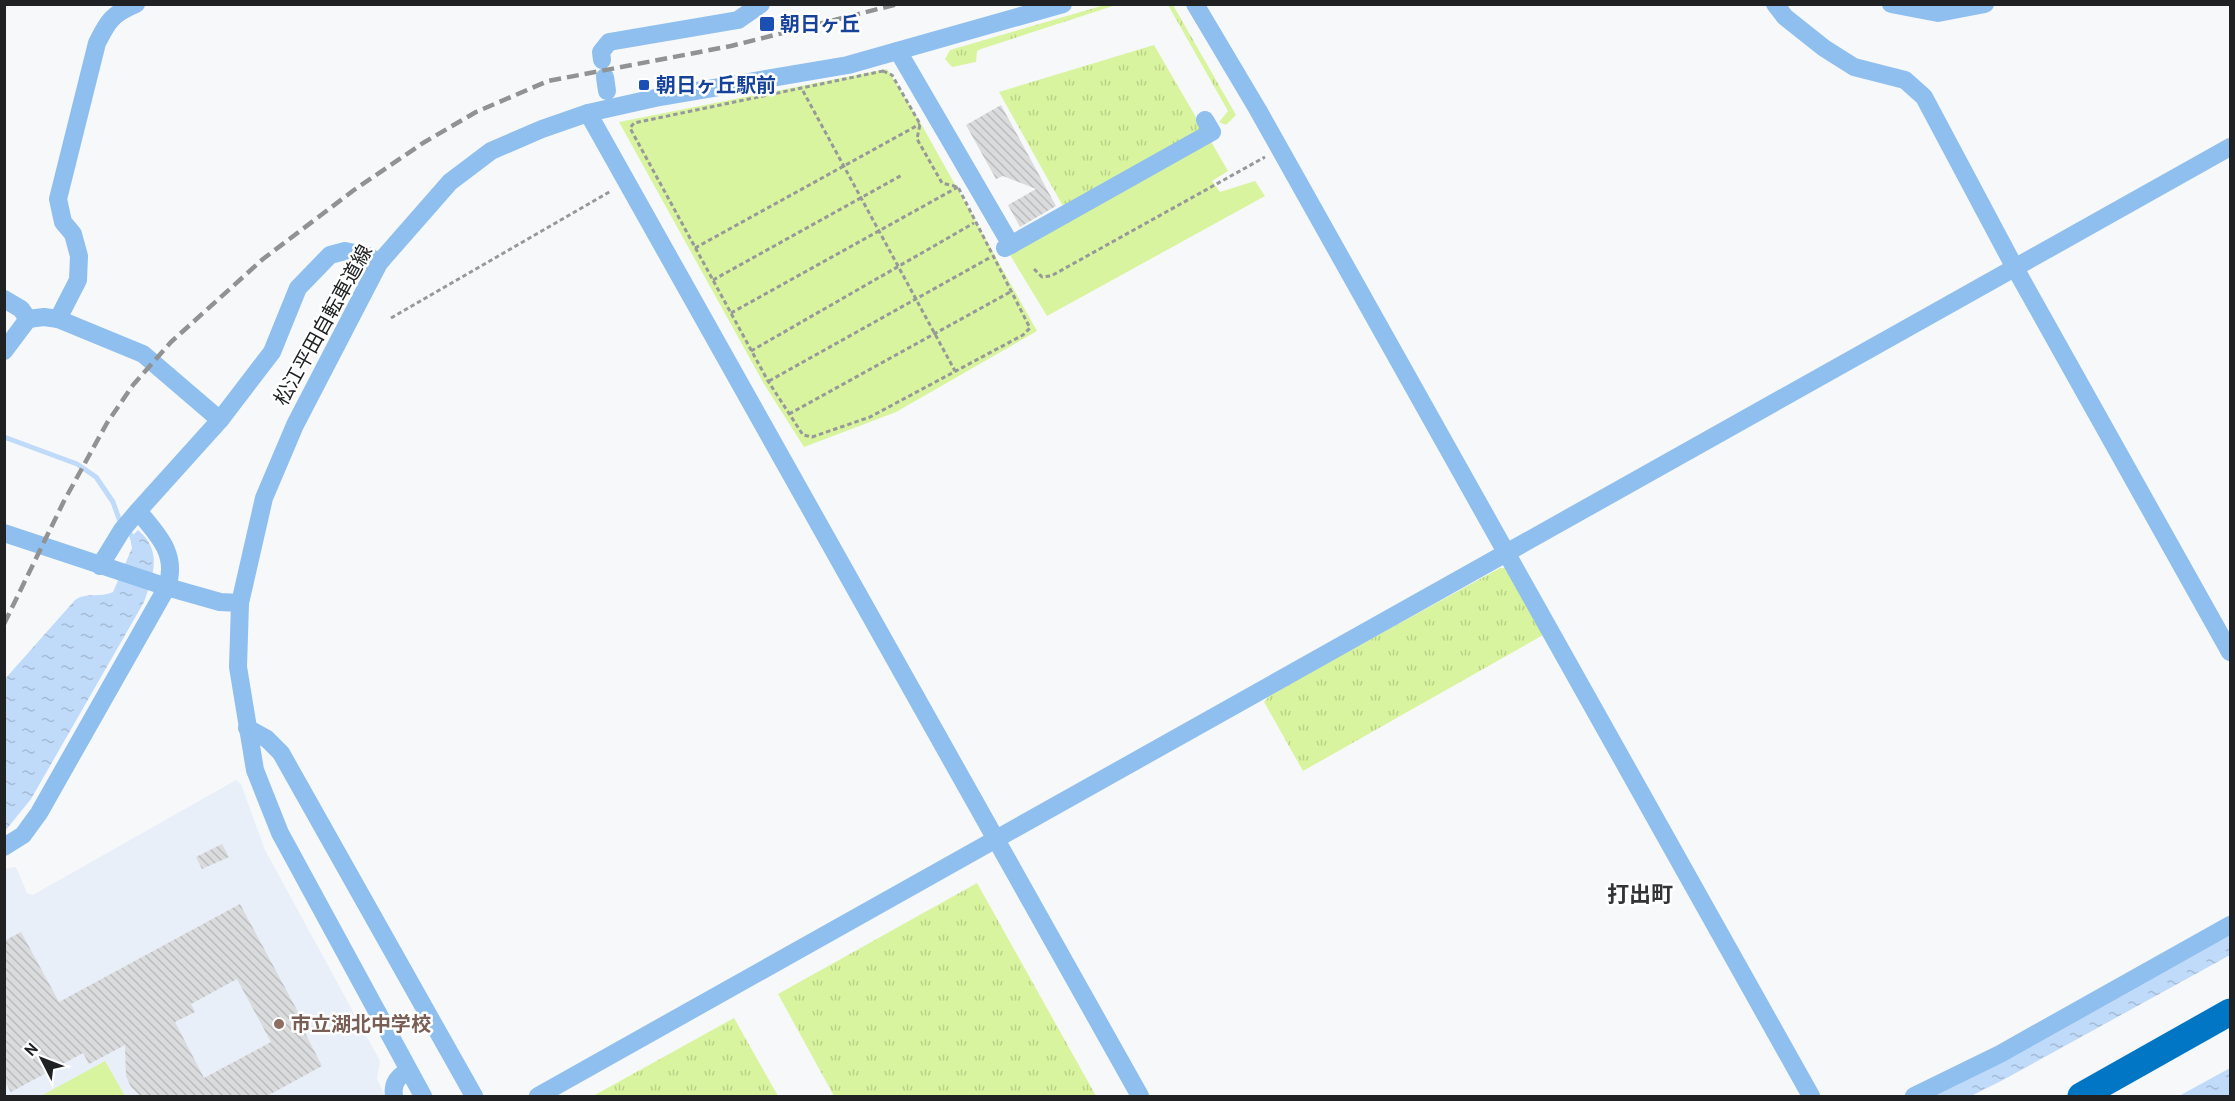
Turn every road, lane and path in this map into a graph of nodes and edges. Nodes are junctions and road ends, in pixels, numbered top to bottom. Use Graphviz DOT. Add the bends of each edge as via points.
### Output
graph roads {
  1 [pos="136,4"];
  2 [pos="761,4"];
  3 [pos="1062,4"];
  4 [pos="1195,4"];
  5 [pos="1775,4"];
  6 [pos="1891,4"];
  7 [pos="1985,4"];
  8 [pos="898,51"];
  9 [pos="604,76"];
  10 [pos="802,88"];
  11 [pos="588,113"];
  12 [pos="928,120"];
  13 [pos="1205,120"];
  14 [pos="2230,147"];
  15 [pos="1280,149"];
  16 [pos="844,166"];
  17 [pos="902,175"];
  18 [pos="627,182"];
  19 [pos="966,183"];
  20 [pos="862,198"];
  21 [pos="974,222"];
  22 [pos="880,231"];
  23 [pos="695,248"];
  24 [pos="988,259"];
  25 [pos="379,263"];
  26 [pos="898,266"];
  27 [pos="2015,268"];
  28 [pos="1034,269"];
  29 [pos="713,280"];
  30 [pos="1012,291"];
  31 [pos="4,299"];
  32 [pos="916,299"];
  33 [pos="731,313"];
  34 [pos="392,318"];
  35 [pos="28,319"];
  36 [pos="58,320"];
  37 [pos="935,333"];
  38 [pos="4,351"];
  39 [pos="751,351"];
  40 [pos="956,371"];
  41 [pos="768,381"];
  42 [pos="789,414"];
  43 [pos="220,420"];
  44 [pos="130,520"];
  45 [pos="4,533"];
  46 [pos="1506,554"];
  47 [pos="100,566"];
  48 [pos="160,585"];
  49 [pos="240,603"];
  50 [pos="2230,652"];
  51 [pos="247,728"];
  52 [pos="996,839"];
  53 [pos="4,847"];
  54 [pos="2230,925"];
  55 [pos="2230,1012"];
  56 [pos="408,1070"];
  57 [pos="394,1096"];
  58 [pos="423,1096"];
  59 [pos="474,1096"];
  60 [pos="538,1096"];
  61 [pos="1140,1096"];
  62 [pos="1811,1096"];
  63 [pos="1914,1096"];
  64 [pos="2081,1096"];
  1 -- 36 [label="street" via="117,12 97,43 58,199 63,222 73,234 79,256 78,280"];
  2 -- 9 [label="street" via="738,20 609,42 601,52"];
  3 -- 8 [label="street, 松江平田自転車道線"];
  4 -- 15 [label="street"];
  5 -- 27 [label="street" via="1785,17 1854,67 1905,80 1924,98"];
  6 -- 7 [label="street" via="1938,13"];
  8 -- 11 [label="street, 松江平田自転車道線" via="848,65"];
  8 -- 12 [label="street"];
  10 -- 12 [label="path" via="883,71 892,75"];
  10 -- 16 [label="path"];
  10 -- 23 [label="path" via="634,123 630,128"];
  11 -- 18 [label="street"];
  11 -- 25 [label="street, 松江平田自転車道線" via="491,151 450,182"];
  12 -- 16 [label="path"];
  12 -- 19 [label="street"];
  12 -- 19 [label="path" via="917,139 942,183"];
  13 -- 19 [label="street" via="1212,132 1008,247"];
  14 -- 27 [label="street"];
  15 -- 28 [label="path" via="1051,276 1042,277"];
  15 -- 46 [label="street"];
  16 -- 20 [label="path"];
  16 -- 23 [label="path"];
  17 -- 20 [label="path"];
  18 -- 34 [label="path"];
  18 -- 52 [label="street"];
  19 -- 21 [label="path"];
  19 -- 22 [label="path"];
  20 -- 22 [label="path"];
  20 -- 29 [label="path"];
  21 -- 26 [label="path"];
  21 -- 30 [label="path"];
  22 -- 26 [label="path"];
  22 -- 33 [label="path"];
  23 -- 29 [label="path"];
  24 -- 32 [label="path"];
  25 -- 43 [label="street" via="345,250 330,255 298,288 272,352"];
  25 -- 49 [label="street, 松江平田自転車道線" via="295,424 264,498"];
  26 -- 32 [label="path"];
  26 -- 39 [label="path"];
  27 -- 46 [label="street"];
  27 -- 50 [label="street"];
  29 -- 33 [label="path"];
  30 -- 37 [label="path"];
  30 -- 40 [label="path" via="1029,328"];
  31 -- 35 [label="street" via="21,309"];
  32 -- 37 [label="path"];
  32 -- 41 [label="path"];
  33 -- 39 [label="path"];
  35 -- 36 [label="street"];
  35 -- 38 [label="street"];
  36 -- 43 [label="street" via="143,354"];
  37 -- 40 [label="path"];
  37 -- 42 [label="path"];
  39 -- 41 [label="path"];
  40 -- 42 [label="path" via="870,417 812,437 803,435"];
  41 -- 42 [label="path"];
  43 -- 44 [label="street"];
  44 -- 47 [label="street"];
  44 -- 48 [label="street" via="165,546 172,572"];
  45 -- 47 [label="street"];
  46 -- 52 [label="street"];
  46 -- 62 [label="street"];
  47 -- 48 [label="street"];
  48 -- 49 [label="street" via="220,602"];
  48 -- 53 [label="street" via="39,813 23,835"];
  49 -- 51 [label="street, 松江平田自転車道線" via="238,667"];
  51 -- 56 [label="street, 松江平田自転車道線" via="255,770 280,833"];
  51 -- 59 [label="street" via="281,753"];
  52 -- 60 [label="street"];
  52 -- 61 [label="street"];
  54 -- 63 [label="street" via="2000,1054"];
  55 -- 64 [label="highway"];
  56 -- 57 [label="street" via="393,1087"];
  56 -- 58 [label="street, 松江平田自転車道線"];
}
